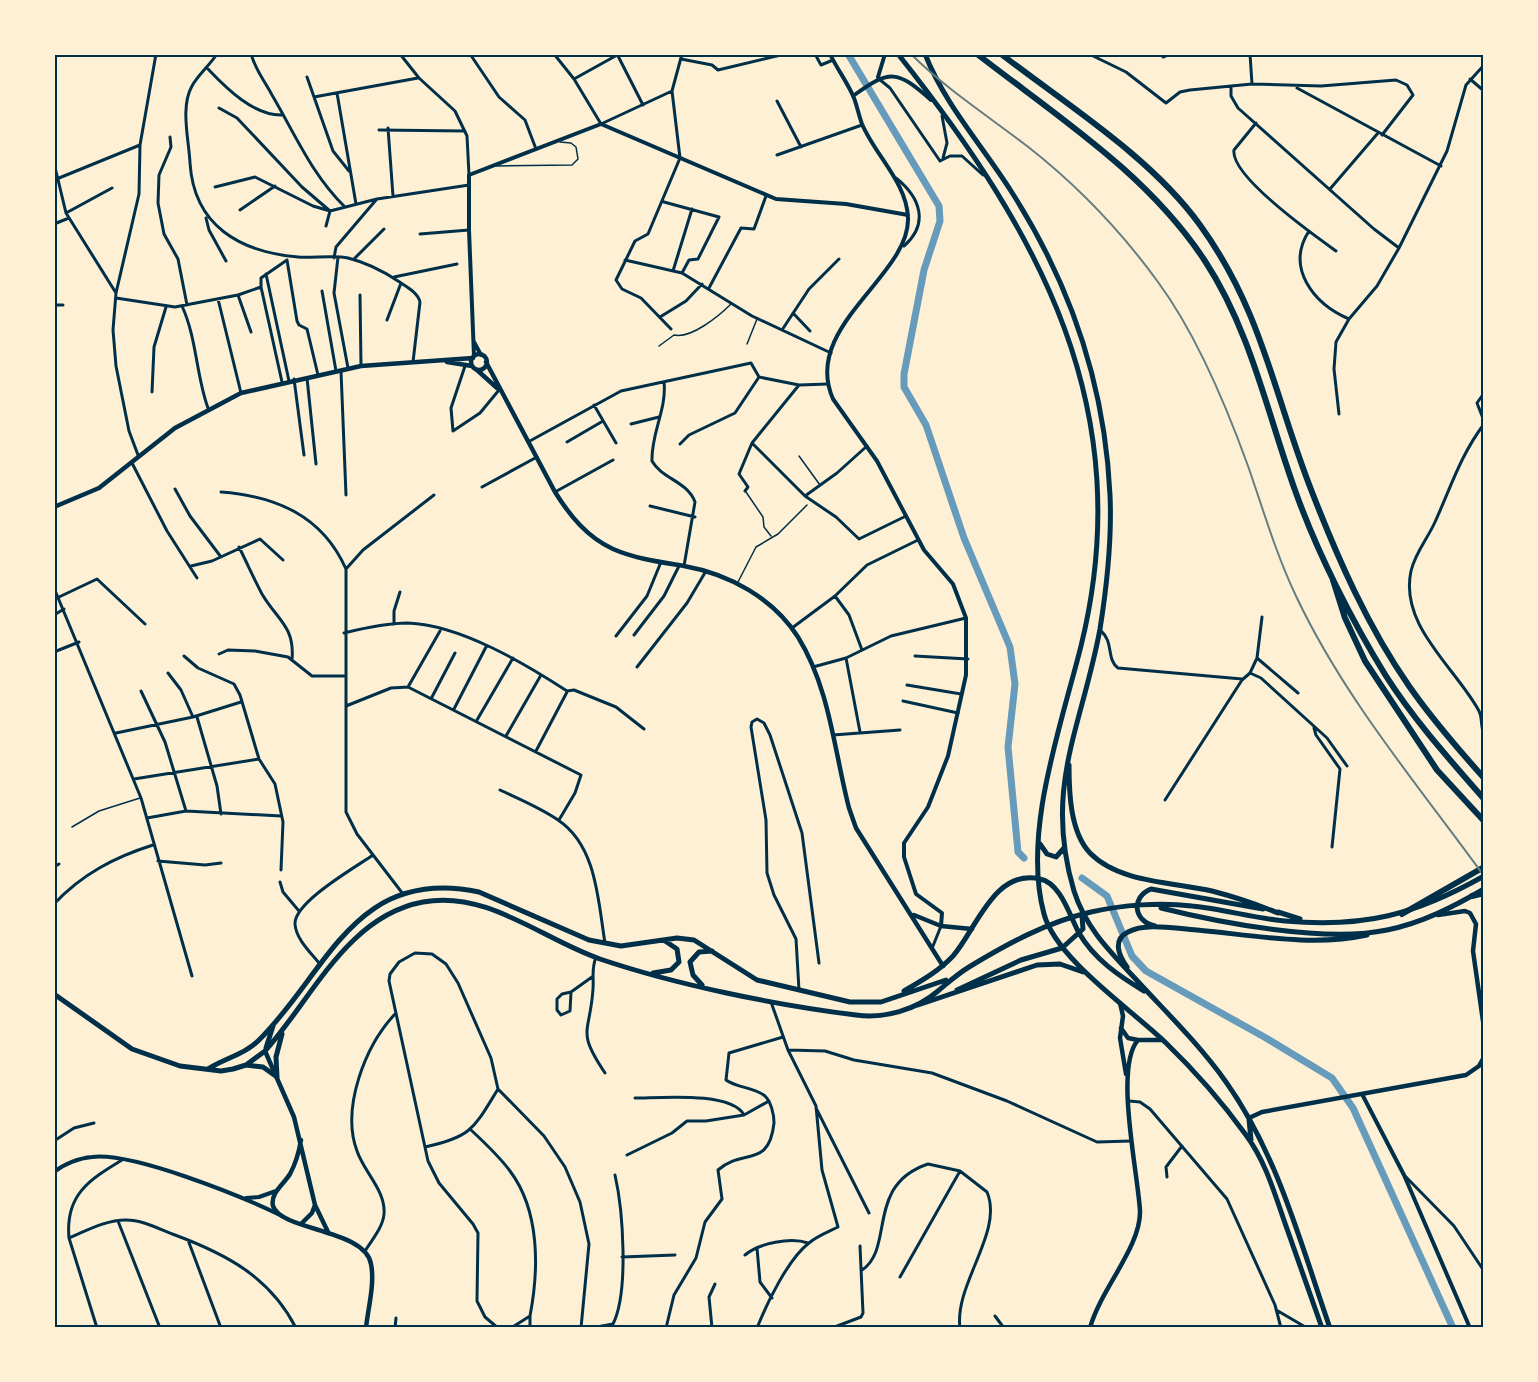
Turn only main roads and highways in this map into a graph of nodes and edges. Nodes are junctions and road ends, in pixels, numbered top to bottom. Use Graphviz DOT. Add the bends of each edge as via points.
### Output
graph roads {
  1 [pos="898,54"];
  2 [pos="904,54"];
  3 [pos="977,54"];
  4 [pos="1001,54"];
  5 [pos="925,55"];
  6 [pos="904,62"];
  7 [pos="473,357"];
  8 [pos="444,361"];
  9 [pos="486,362"];
  10 [pos="472,366"];
  11 [pos="477,370"];
  12 [pos="499,390"];
  13 [pos="54,507"];
  14 [pos="1333,576"];
  15 [pos="1069,748"];
  16 [pos="1484,778"];
  17 [pos="1484,799"];
  18 [pos="1484,821"];
  19 [pos="1039,842"];
  20 [pos="1065,844"];
  21 [pos="1484,867"];
  22 [pos="1484,876"];
  23 [pos="1037,878"];
  24 [pos="1484,891"];
  25 [pos="1472,896"];
  26 [pos="1080,906"];
  27 [pos="1150,906"];
  28 [pos="911,913"];
  29 [pos="1278,913"];
  30 [pos="1402,914"];
  31 [pos="1435,915"];
  32 [pos="1310,922"];
  33 [pos="1168,928"];
  34 [pos="972,929"];
  35 [pos="1386,931"];
  36 [pos="1080,934"];
  37 [pos="664,941"];
  38 [pos="1062,948"];
  39 [pos="714,951"];
  40 [pos="943,966"];
  41 [pos="649,974"];
  42 [pos="1095,979"];
  43 [pos="948,980"];
  44 [pos="1137,981"];
  45 [pos="704,986"];
  46 [pos="54,994"];
  47 [pos="948,995"];
  48 [pos="1151,995"];
  49 [pos="889,1000"];
  50 [pos="1119,1000"];
  51 [pos="903,1011"];
  52 [pos="273,1024"];
  53 [pos="1121,1028"];
  54 [pos="1484,1028"];
  55 [pos="284,1030"];
  56 [pos="1138,1040"];
  57 [pos="1163,1040"];
  58 [pos="265,1051"];
  59 [pos="1484,1057"];
  60 [pos="246,1065"];
  61 [pos="208,1069"];
  62 [pos="277,1077"];
  63 [pos="1128,1083"];
  64 [pos="1249,1118"];
  65 [pos="301,1140"];
  66 [pos="1252,1144"];
  67 [pos="315,1205"];
  68 [pos="301,1224"];
  69 [pos="328,1232"];
  70 [pos="366,1328"];
  71 [pos="1090,1328"];
  72 [pos="1322,1328"];
  73 [pos="1330,1328"];
  1 -- 6 [label="main road"];
  2 -- 6 [label="main road"];
  3 -- 14 [label="highway" via="1093,142 1146,189 1206,263 1235,317 1297,495"];
  4 -- 16 [label="highway" via="1158,178 1180,200 1217,250 1253,316 1311,489 1348,578 1410,687"];
  5 -- 15 [label="main road" via="949,103 1013,194 1066,292 1083,339 1102,425 1110,495 1108,561 1099,630"];
  6 -- 19 [label="main road" via="994,186 1032,252 1068,331 1086,401 1097,496 1097,544 1091,597 1049,774"];
  7 -- 8 [label="main road"];
  7 -- 9 [label="main road" via="481,355"];
  7 -- 10 [label="main road"];
  8 -- 10 [label="main road"];
  8 -- 13 [label="main road" via="348,368 241,393 175,428 99,488"];
  9 -- 11 [label="main road" via="484,368"];
  9 -- 12 [label="main road"];
  10 -- 11 [label="main road"];
  11 -- 12 [label="main road"];
  12 -- 28 [label="main road" via="531,440 555,492 575,520 597,540 633,556 737,583 767,603 792,628 827,705 856,828"];
  14 -- 17 [label="highway" via="1387,676"];
  14 -- 18 [label="highway" via="1344,618 1365,661 1437,770"];
  15 -- 20 [label="main road" via="1062,798"];
  15 -- 29 [label="main road" via="1069,786 1077,830 1082,843 1102,863 1122,873 1212,891"];
  19 -- 20 [label="main road" via="1047,854 1056,857"];
  19 -- 23 [label="main road"];
  20 -- 26 [label="main road"];
  21 -- 30 [label="highway"];
  22 -- 30 [label="main road" via="1434,903"];
  23 -- 34 [label="main road" via="1021,879 1002,890 982,911"];
  23 -- 36 [label="main road" via="1055,888"];
  23 -- 38 [label="main road" via="1044,916"];
  24 -- 25 [label="highway"];
  25 -- 31 [label="main road"];
  26 -- 36 [label="main road"];
  26 -- 44 [label="main road" via="1091,930"];
  27 -- 32 [label="main road" via="1189,905"];
  27 -- 35 [label="main road" via="1287,930"];
  27 -- 43 [label="main road" via="1084,914 1057,922 1002,947"];
  28 -- 34 [label="main road" via="941,926"];
  28 -- 40 [label="main road"];
  29 -- 32 [label="main road"];
  29 -- 33 [label="main road" via="1159,889 1143,892 1137,900 1139,915 1150,925"];
  30 -- 32 [label="main road" via="1350,922"];
  31 -- 35 [label="main road"];
  31 -- 54 [label="main road" via="1465,911 1474,918 1473,951"];
  33 -- 35 [label="main road" via="1322,940"];
  33 -- 44 [label="main road" via="1136,929 1121,938 1119,953"];
  34 -- 40 [label="main road"];
  36 -- 38 [label="main road"];
  36 -- 48 [label="main road" via="1109,968"];
  37 -- 39 [label="main road" via="694,940"];
  37 -- 41 [label="main road" via="677,949 679,962 670,970"];
  37 -- 52 [label="main road" via="621,946 589,940 479,892 449,888 404,895 364,916 319,963"];
  38 -- 42 [label="main road"];
  38 -- 47 [label="main road" via="1021,960"];
  39 -- 45 [label="main road" via="699,952 690,962 693,975"];
  39 -- 49 [label="main road" via="755,980 850,1002"];
  40 -- 49 [label="main road"];
  41 -- 45 [label="main road"];
  41 -- 55 [label="main road" via="596,957 476,904 447,900 412,905 383,918 357,937"];
  42 -- 47 [label="main road" via="1074,967 1047,963"];
  42 -- 50 [label="main road"];
  43 -- 49 [label="main road"];
  43 -- 51 [label="main road" via="937,992"];
  44 -- 48 [label="main road"];
  45 -- 51 [label="main road" via="866,1017"];
  46 -- 61 [label="main road" via="132,1049 180,1066"];
  47 -- 51 [label="main road"];
  48 -- 64 [label="main road" via="1204,1052"];
  50 -- 53 [label="main road" via="1123,1012"];
  50 -- 57 [label="main road"];
  52 -- 58 [label="main road"];
  52 -- 61 [label="main road" via="241,1054"];
  53 -- 56 [label="main road" via="1128,1038"];
  53 -- 63 [label="main road" via="1120,1046"];
  55 -- 58 [label="main road"];
  55 -- 62 [label="main road" via="276,1057"];
  56 -- 57 [label="main road"];
  56 -- 63 [label="main road" via="1129,1056"];
  57 -- 66 [label="main road" via="1200,1078"];
  58 -- 60 [label="main road"];
  58 -- 62 [label="main road"];
  59 -- 64 [label="main road" via="1466,1075 1262,1112"];
  60 -- 61 [label="main road" via="221,1071"];
  60 -- 62 [label="main road" via="263,1067"];
  62 -- 65 [label="main road"];
  63 -- 71 [label="main road" via="1140,1213 1138,1229 1105,1290"];
  64 -- 66 [label="main road"];
  64 -- 73 [label="main road" via="1274,1166"];
  65 -- 67 [label="main road"];
  65 -- 68 [label="main road" via="293,1168 277,1190 273,1205 280,1215"];
  66 -- 72 [label="main road" via="1270,1179"];
  67 -- 68 [label="main road"];
  67 -- 69 [label="main road"];
  68 -- 69 [label="main road"];
  69 -- 70 [label="main road" via="365,1251 371,1264"];
}
